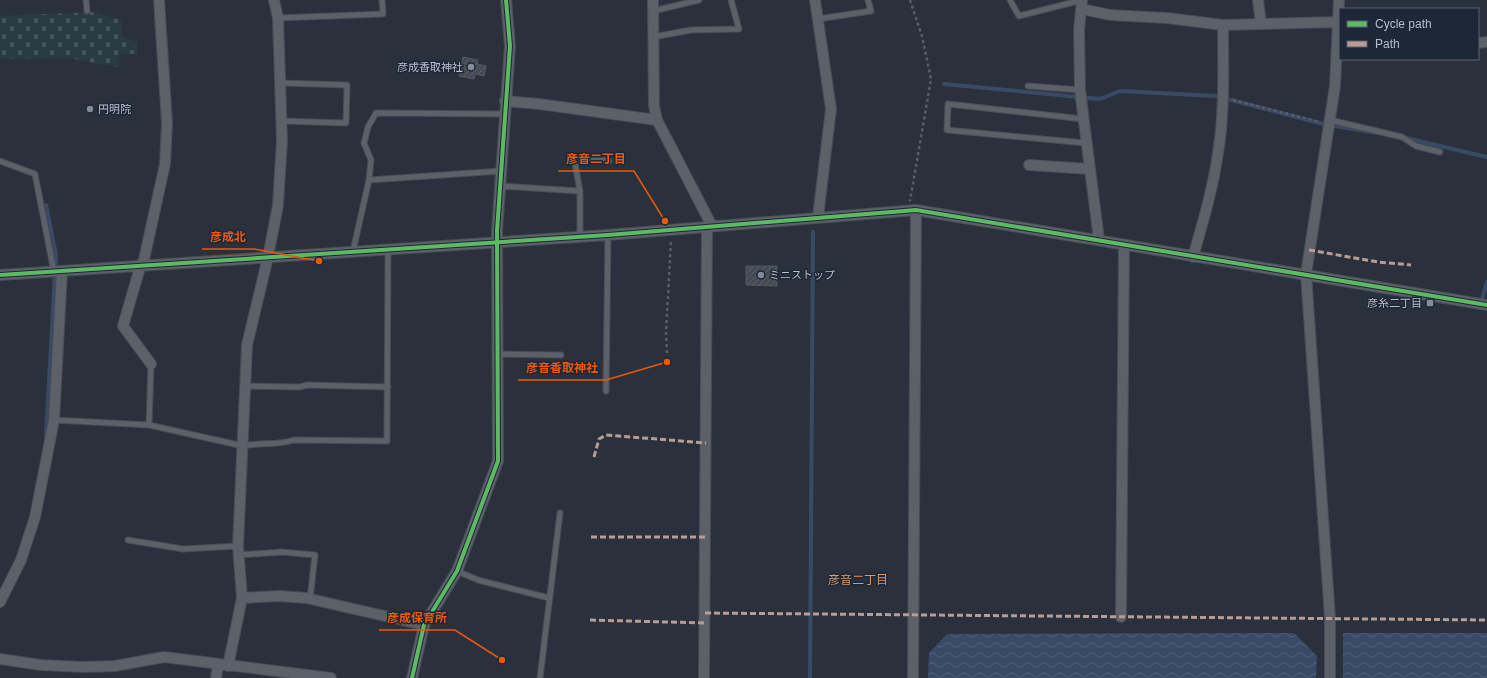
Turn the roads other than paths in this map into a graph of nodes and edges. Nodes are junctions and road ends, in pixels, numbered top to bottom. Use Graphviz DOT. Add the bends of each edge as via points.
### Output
graph roads {
  1 [pos="86,0"];
  2 [pos="159,0"];
  3 [pos="274,0"];
  4 [pos="382,0"];
  5 [pos="506,0"];
  6 [pos="653,0"];
  7 [pos="699,0"];
  8 [pos="731,0"];
  9 [pos="816,0"];
  10 [pos="868,0"];
  11 [pos="1010,0"];
  12 [pos="1258,0"];
  13 [pos="1339,0"];
  14 [pos="1082,3"];
  15 [pos="87,11"];
  16 [pos="653,11"];
  17 [pos="278,18"];
  18 [pos="818,19"];
  19 [pos="1339,22"];
  20 [pos="1260,24"];
  21 [pos="1223,25"];
  22 [pos="653,37"];
  23 [pos="1339,46"];
  24 [pos="280,83"];
  25 [pos="1028,86"];
  26 [pos="1080,90"];
  27 [pos="505,101"];
  28 [pos="504,114"];
  29 [pos="1083,119"];
  30 [pos="657,120"];
  31 [pos="281,121"];
  32 [pos="1330,122"];
  33 [pos="1086,143"];
  34 [pos="1440,152"];
  35 [pos="0,161"];
  36 [pos="610,161"];
  37 [pos="1029,164"];
  38 [pos="1090,169"];
  39 [pos="501,171"];
  40 [pos="369,180"];
  41 [pos="500,186"];
  42 [pos="580,191"];
  43 [pos="916,210"];
  44 [pos="818,217"];
  45 [pos="710,227"];
  46 [pos="608,234"];
  47 [pos="580,236"];
  48 [pos="1099,240"];
  49 [pos="498,242"];
  50 [pos="1124,244"];
  51 [pos="388,249"];
  52 [pos="353,251"];
  53 [pos="268,256"];
  54 [pos="1193,256"];
  55 [pos="142,264"];
  56 [pos="58,271"];
  57 [pos="1306,274"];
  58 [pos="0,275"];
  59 [pos="1487,305"];
  60 [pos="498,354"];
  61 [pos="561,354"];
  62 [pos="151,364"];
  63 [pos="245,386"];
  64 [pos="388,387"];
  65 [pos="606,391"];
  66 [pos="54,420"];
  67 [pos="149,425"];
  68 [pos="243,446"];
  69 [pos="560,513"];
  70 [pos="128,540"];
  71 [pos="238,551"];
  72 [pos="456,572"];
  73 [pos="242,598"];
  74 [pos="550,598"];
  75 [pos="310,599"];
  76 [pos="0,602"];
  77 [pos="1121,617"];
  78 [pos="424,625"];
  79 [pos="0,659"];
  80 [pos="223,666"];
  81 [pos="84,667"];
  82 [pos="83,678"];
  83 [pos="216,678"];
  84 [pos="326,678"];
  85 [pos="412,678"];
  86 [pos="540,678"];
  87 [pos="704,678"];
  88 [pos="913,678"];
  89 [pos="1330,678"];
  1 -- 15 [label="lane"];
  2 -- 55 [label="street" via="167,123 165,164"];
  3 -- 17 [label="street"];
  4 -- 17 [label="lane" via="383,14"];
  5 -- 27 [label="street" via="510,46"];
  6 -- 16 [label="street"];
  7 -- 16 [label="lane"];
  8 -- 22 [label="lane" via="739,29 691,30"];
  9 -- 18 [label="street"];
  10 -- 18 [label="lane" via="871,11"];
  11 -- 14 [label="lane" via="1019,16"];
  12 -- 20 [label="street"];
  13 -- 19 [label="street"];
  14 -- 21 [label="street" via="1110,15 1167,18"];
  14 -- 26 [label="street" via="1079,30"];
  16 -- 22 [label="street"];
  17 -- 24 [label="street"];
  18 -- 44 [label="street" via="831,108"];
  19 -- 20 [label="street"];
  19 -- 23 [label="street"];
  20 -- 21 [label="street"];
  21 -- 54 [label="street" via="1223,97 1218,152 1208,205"];
  22 -- 30 [label="street" via="654,106"];
  23 -- 32 [label="street"];
  24 -- 31 [label="street"];
  24 -- 31 [label="lane" via="347,85 346,123"];
  25 -- 26 [label="lane"];
  26 -- 29 [label="street"];
  27 -- 28 [label="street"];
  27 -- 30 [label="street"];
  28 -- 39 [label="street"];
  28 -- 40 [label="lane" via="376,114 368,127 364,143 371,160"];
  29 -- 33 [label="street"];
  29 -- 33 [label="lane" via="948,104 947,130"];
  30 -- 45 [label="street"];
  31 -- 53 [label="street" via="278,205"];
  32 -- 34 [label="lane" via="1402,137 1416,146"];
  32 -- 57 [label="street"];
  33 -- 38 [label="street"];
  35 -- 56 [label="lane" via="35,174"];
  36 -- 42 [label="lane" via="574,158"];
  37 -- 38 [label="street"];
  38 -- 48 [label="street"];
  39 -- 40 [label="lane"];
  39 -- 41 [label="street"];
  40 -- 52 [label="lane"];
  41 -- 42 [label="lane"];
  41 -- 49 [label="street"];
  42 -- 47 [label="lane"];
  43 -- 44 [label="street"];
  43 -- 48 [label="street"];
  43 -- 88 [label="street"];
  44 -- 45 [label="street"];
  45 -- 46 [label="street"];
  45 -- 87 [label="street"];
  46 -- 47 [label="street"];
  46 -- 65 [label="lane"];
  47 -- 49 [label="street"];
  48 -- 50 [label="street"];
  49 -- 51 [label="street"];
  49 -- 60 [label="street"];
  50 -- 54 [label="street"];
  50 -- 77 [label="street"];
  51 -- 52 [label="street"];
  51 -- 64 [label="lane"];
  52 -- 53 [label="street"];
  53 -- 55 [label="street"];
  53 -- 63 [label="street" via="247,346"];
  54 -- 57 [label="street"];
  55 -- 56 [label="street"];
  55 -- 62 [label="street" via="123,326"];
  56 -- 58 [label="street"];
  56 -- 66 [label="street"];
  57 -- 59 [label="street"];
  57 -- 89 [label="street" via="1330,618"];
  60 -- 61 [label="lane"];
  60 -- 72 [label="street" via="498,461"];
  62 -- 67 [label="lane"];
  63 -- 64 [label="lane"];
  63 -- 68 [label="street"];
  64 -- 68 [label="lane" via="387,441 294,440 282,444"];
  66 -- 67 [label="lane"];
  66 -- 76 [label="street" via="34,517 21,560"];
  67 -- 68 [label="lane"];
  68 -- 71 [label="street"];
  69 -- 74 [label="lane"];
  70 -- 71 [label="lane" via="183,548"];
  71 -- 73 [label="street"];
  71 -- 75 [label="lane" via="315,555"];
  72 -- 74 [label="lane"];
  72 -- 78 [label="street"];
  73 -- 75 [label="street" via="279,596"];
  73 -- 80 [label="street"];
  74 -- 86 [label="lane"];
  75 -- 78 [label="street"];
  78 -- 85 [label="street"];
  79 -- 81 [label="street" via="41,665"];
  80 -- 81 [label="street" via="164,657 116,666"];
  80 -- 83 [label="street"];
  80 -- 84 [label="street"];
  81 -- 82 [label="street"];
}
